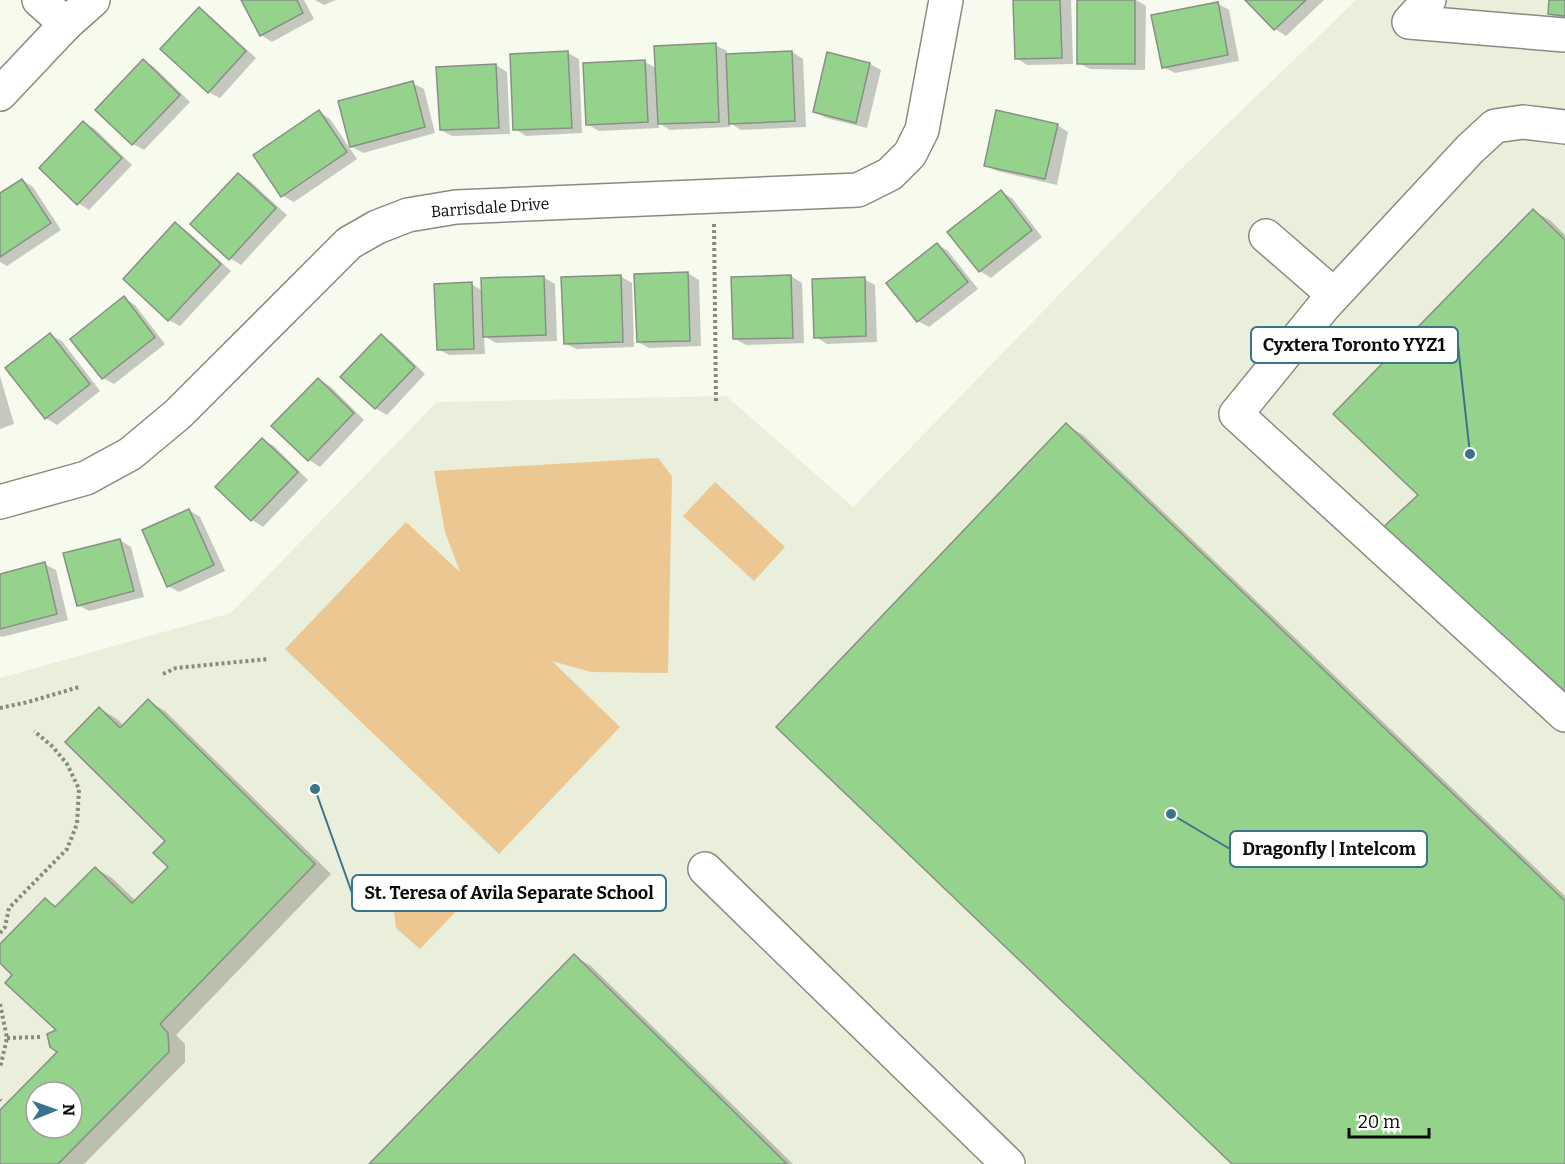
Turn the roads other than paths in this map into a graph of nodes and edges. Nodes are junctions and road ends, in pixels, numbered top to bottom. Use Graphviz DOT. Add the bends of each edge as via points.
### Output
graph roads {
  1 [pos="39,0"];
  2 [pos="93,0"];
  3 [pos="946,0"];
  4 [pos="1430,0"];
  5 [pos="66,24"];
  6 [pos="1565,35"];
  7 [pos="0,94"];
  8 [pos="1565,127"];
  9 [pos="1266,236"];
  10 [pos="1334,295"];
  11 [pos="0,502"];
  12 [pos="1565,715"];
  13 [pos="705,869"];
  14 [pos="1008,1164"];
  1 -- 5 [label="street"];
  2 -- 5 [label="street"];
  3 -- 11 [label="street, Barrisdale Drive" via="922,130 910,154 890,174 858,190 456,207 408,215 349,243 178,414 130,454 86,478"];
  4 -- 6 [label="street" via="1409,22"];
  5 -- 7 [label="street"];
  8 -- 10 [label="street" via="1524,122 1495,126"];
  9 -- 10 [label="street"];
  10 -- 12 [label="street" via="1236,414"];
  13 -- 14 [label="street"];
}
